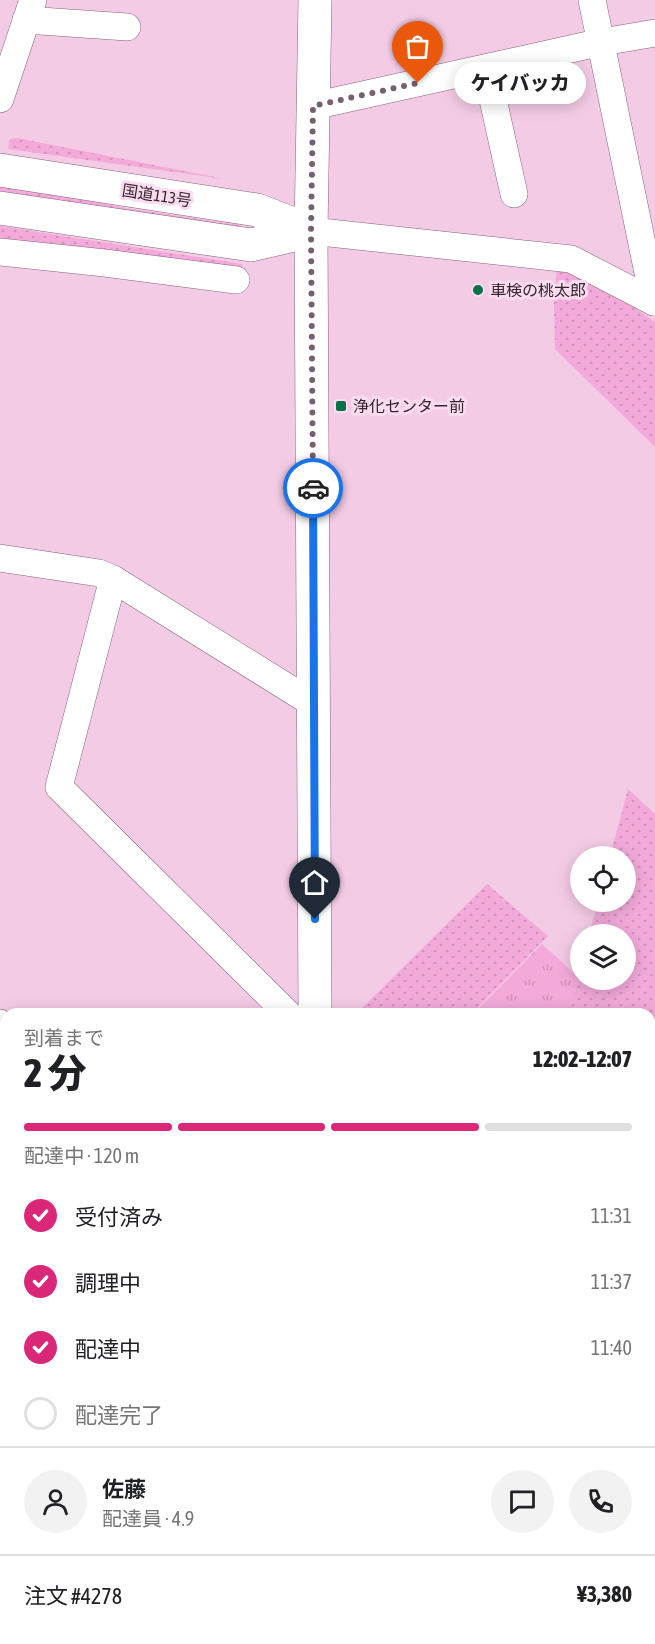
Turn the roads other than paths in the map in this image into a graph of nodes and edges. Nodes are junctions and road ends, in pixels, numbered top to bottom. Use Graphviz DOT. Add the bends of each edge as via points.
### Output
graph roads {
  1 [pos="315,0"];
  2 [pos="592,0"];
  3 [pos="30,10"];
  4 [pos="127,27"];
  5 [pos="655,33"];
  6 [pos="602,42"];
  7 [pos="486,68"];
  8 [pos="0,99"];
  9 [pos="313,106"];
  10 [pos="0,170"];
  11 [pos="514,194"];
  12 [pos="0,208"];
  13 [pos="311,231"];
  14 [pos="0,252"];
  15 [pos="236,280"];
  16 [pos="0,558"];
  17 [pos="113,579"];
  18 [pos="314,704"];
  19 [pos="282,1008"];
  20 [pos="315,1008"];
  1 -- 9 [label="main road"];
  2 -- 6 [label="street"];
  3 -- 4 [label="street"];
  3 -- 8 [label="street"];
  5 -- 6 [label="street"];
  6 -- 7 [label="street"];
  6 -- 13 [label="street" via="654,302 571,259"];
  7 -- 9 [label="street"];
  7 -- 11 [label="street"];
  9 -- 13 [label="main road"];
  10 -- 13 [label="main road, 国道113号" via="257,210"];
  12 -- 13 [label="main road" via="251,245"];
  13 -- 18 [label="main road"];
  14 -- 15 [label="street"];
  16 -- 17 [label="street" via="99,573"];
  17 -- 18 [label="street"];
  17 -- 19 [label="street" via="59,787"];
  18 -- 20 [label="main road"];
}
